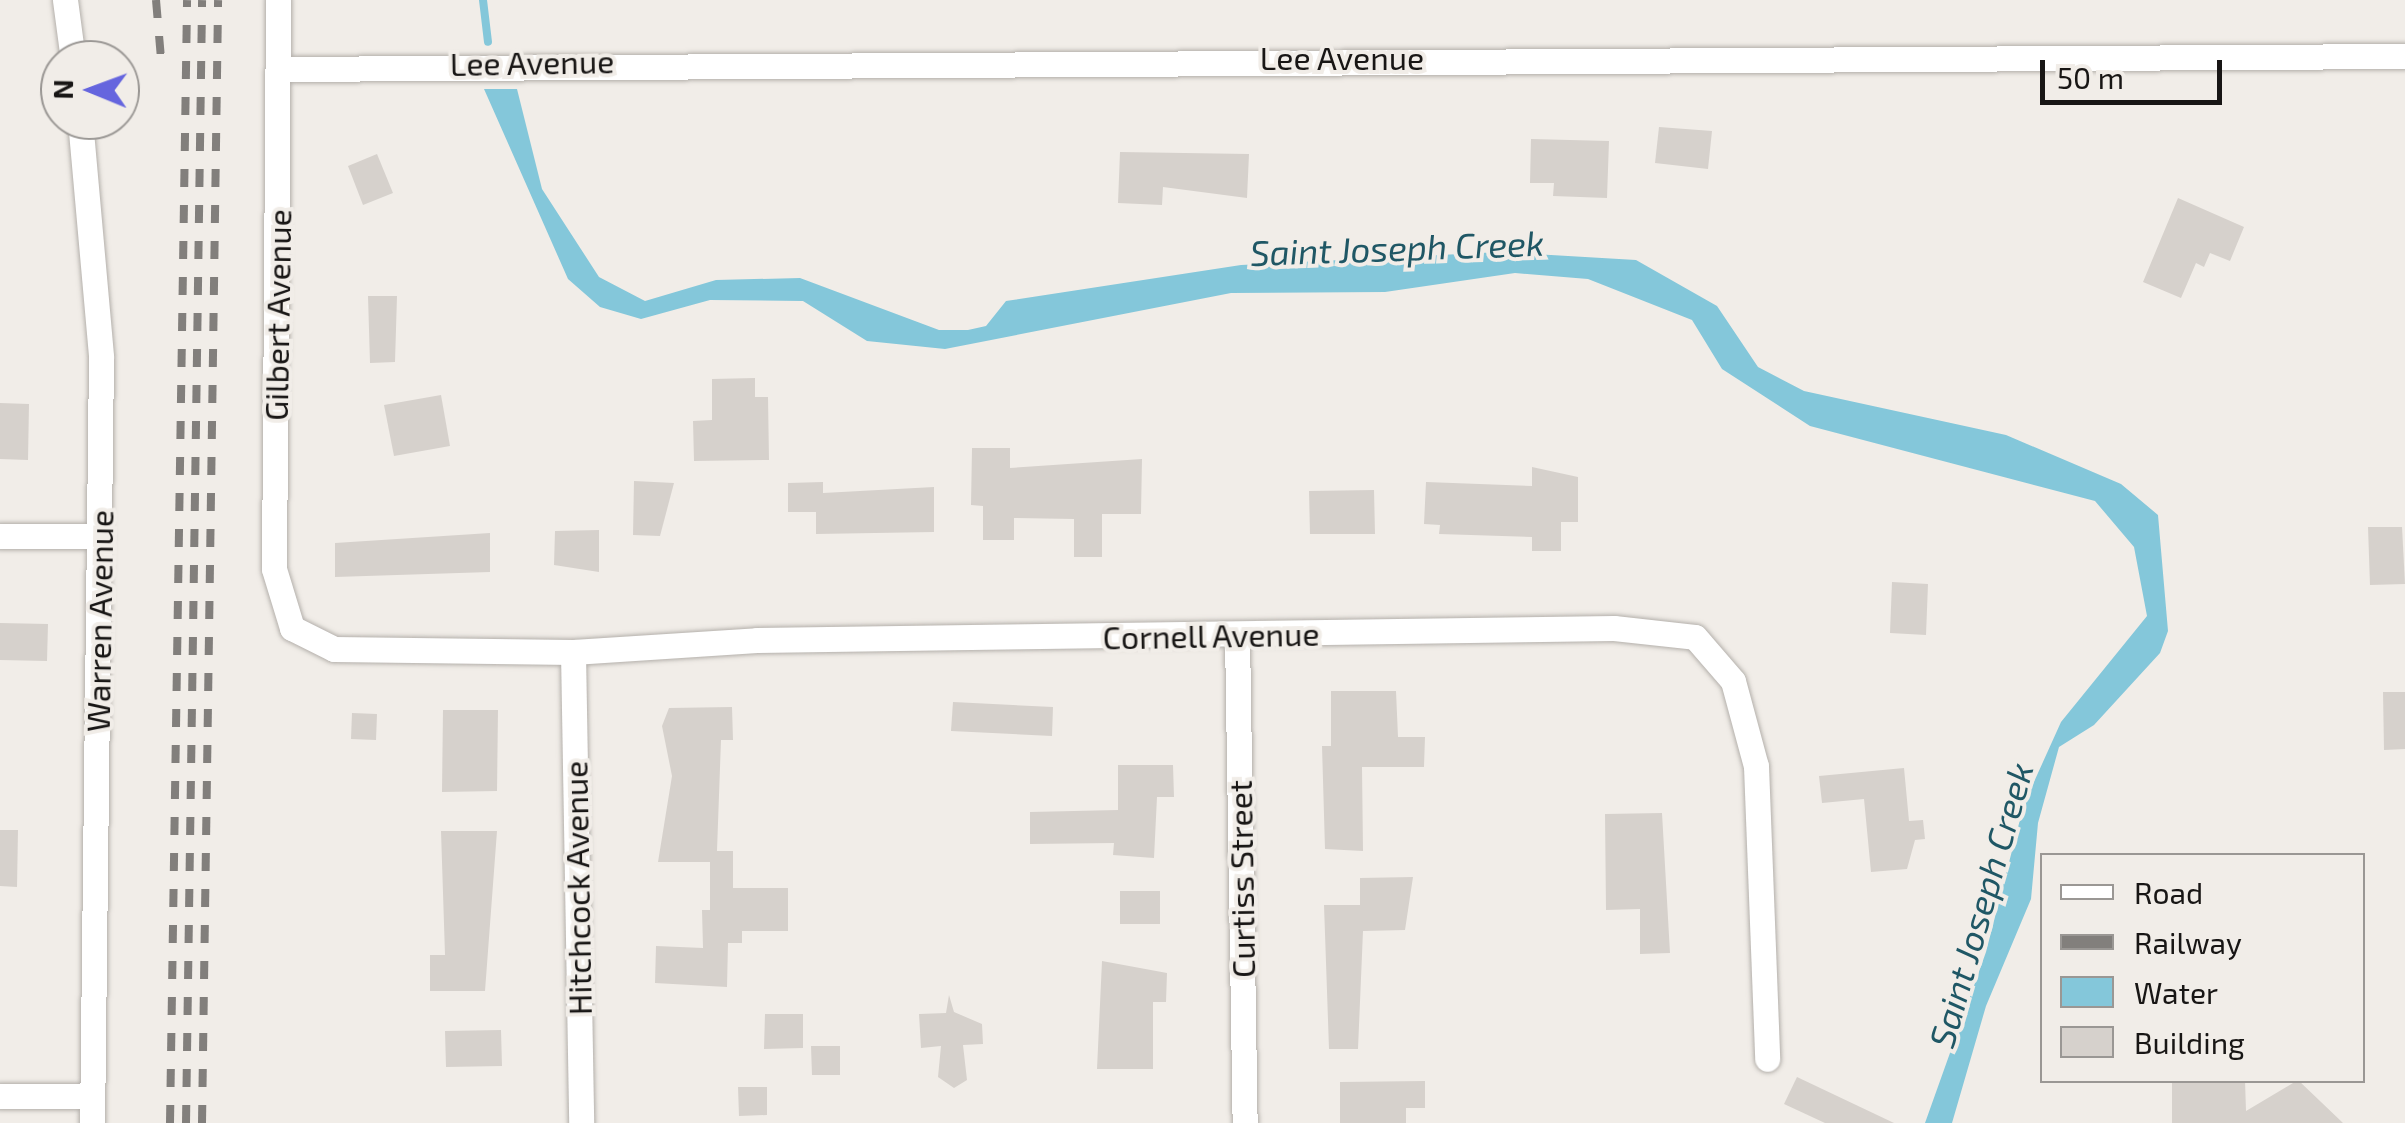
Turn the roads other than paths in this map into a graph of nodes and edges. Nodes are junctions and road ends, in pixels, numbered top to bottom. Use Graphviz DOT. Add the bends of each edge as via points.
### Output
graph roads {
  1 [pos="65,0"];
  2 [pos="278,0"];
  3 [pos="71,40"];
  4 [pos="2405,56"];
  5 [pos="280,69"];
  6 [pos="82,140"];
  7 [pos="0,536"];
  8 [pos="100,536"];
  9 [pos="292,628"];
  10 [pos="1236,635"];
  11 [pos="573,652"];
  12 [pos="1767,1059"];
  13 [pos="0,1096"];
  14 [pos="92,1096"];
  15 [pos="92,1123"];
  16 [pos="581,1123"];
  17 [pos="1245,1123"];
  1 -- 3 [label="street"];
  2 -- 5 [label="street, Gilbert Avenue"];
  4 -- 5 [label="street, Lee Avenue"];
  5 -- 9 [label="street, Gilbert Avenue" via="274,569"];
  6 -- 8 [label="street, Warren Avenue" via="101,357"];
  7 -- 8 [label="street"];
  8 -- 14 [label="street, Warren Avenue"];
  9 -- 11 [label="street, Cornell Avenue" via="334,650"];
  10 -- 11 [label="street, Cornell Avenue" via="756,640"];
  10 -- 12 [label="street, Cornell Avenue" via="1614,628 1694,637 1734,682 1756,766"];
  10 -- 17 [label="street, Curtiss Street"];
  11 -- 16 [label="street, Hitchcock Avenue"];
  13 -- 14 [label="street"];
  14 -- 15 [label="street, Warren Avenue"];
}
